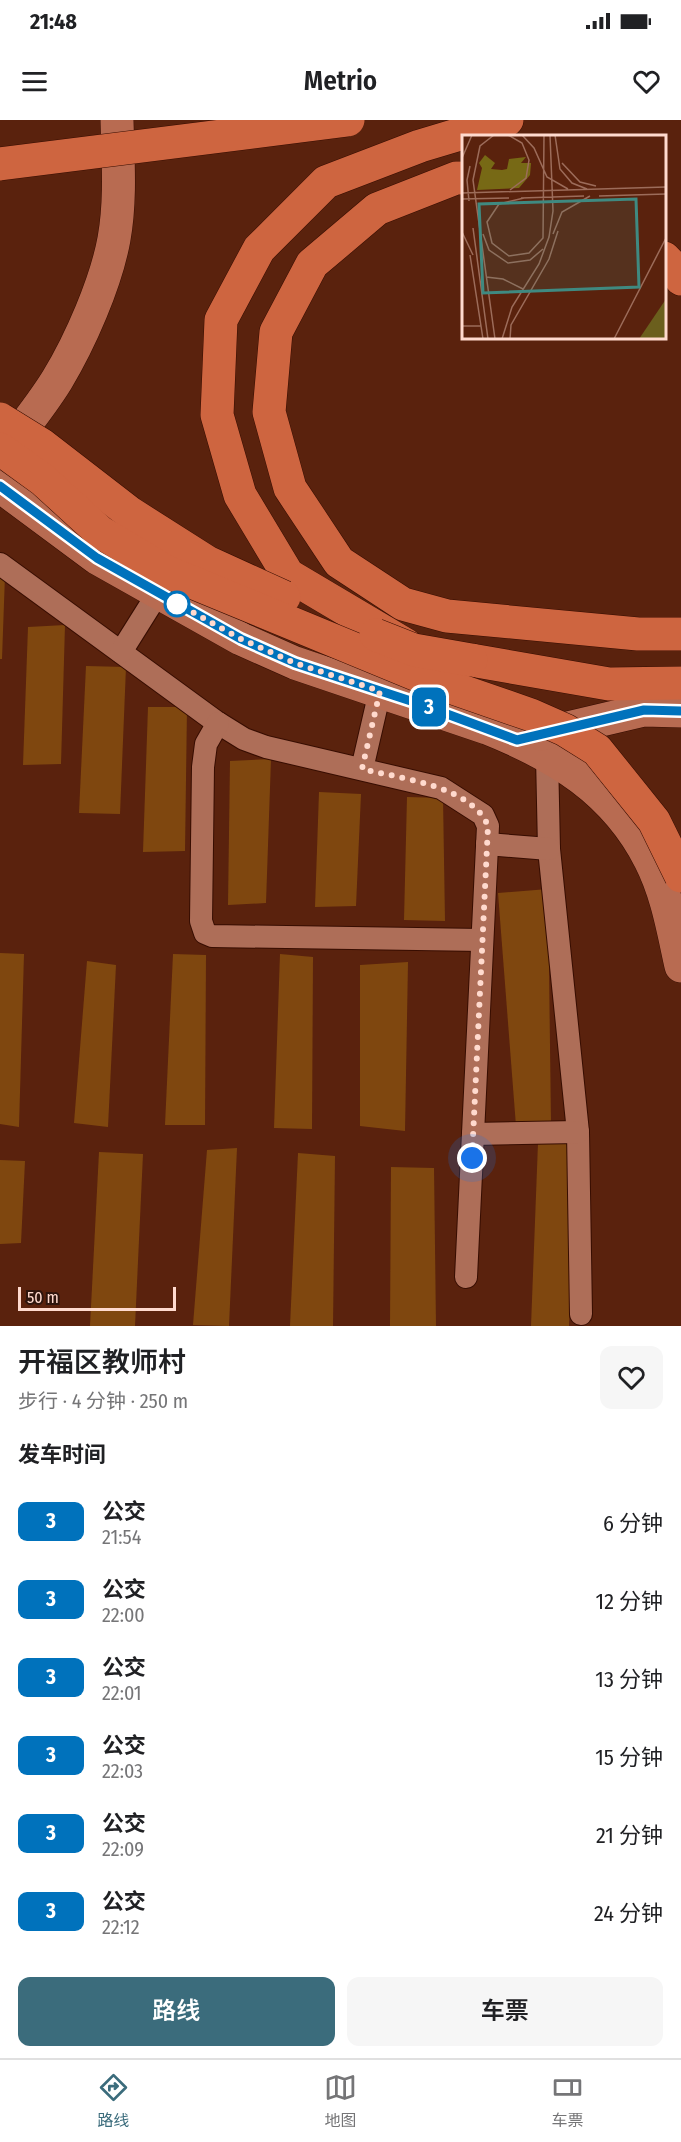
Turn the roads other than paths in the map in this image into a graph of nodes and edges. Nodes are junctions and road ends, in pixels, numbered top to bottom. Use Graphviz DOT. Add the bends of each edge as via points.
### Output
graph roads {
  1 [pos="117,120"];
  2 [pos="348,120"];
  3 [pos="504,121"];
  4 [pos="0,164"];
  5 [pos="462,178"];
  6 [pos="0,418"];
  7 [pos="0,449"];
  8 [pos="0,458"];
  9 [pos="0,486"];
  10 [pos="0,564"];
  11 [pos="158,593"];
  12 [pos="681,634"];
  13 [pos="414,650"];
  14 [pos="121,652"];
  15 [pos="681,683"];
  16 [pos="380,691"];
  17 [pos="681,711"];
  18 [pos="218,723"];
  19 [pos="517,740"];
  20 [pos="547,756"];
  21 [pos="362,769"];
  22 [pos="487,844"];
  23 [pos="549,849"];
  24 [pos="681,876"];
  25 [pos="482,940"];
  26 [pos="681,966"];
  27 [pos="578,1132"];
  28 [pos="473,1134"];
  29 [pos="466,1277"];
  30 [pos="581,1314"];
  1 -- 8 [label="street" via="119,189 115,230 101,284 57,380"];
  2 -- 4 [label="highway, bridge"];
  3 -- 13 [label="highway, bridge" via="420,146 326,182 259,249 221,320 217,415 240,495 288,575"];
  5 -- 12 [label="highway" via="376,208 312,264 276,332 269,412 290,488 339,562 403,604 447,616 638,634"];
  6 -- 13 [label="highway, bridge" via="130,513 207,562"];
  7 -- 24 [label="highway, bridge" via="43,480 100,532 165,572 427,679 531,715 597,750 654,821"];
  9 -- 11 [label="street" via="97,558"];
  10 -- 14 [label="street"];
  11 -- 14 [label="street"];
  11 -- 16 [label="street" via="241,639 295,663"];
  13 -- 15 [label="highway, bridge" via="609,684"];
  14 -- 18 [label="street"];
  16 -- 19 [label="street"];
  16 -- 21 [label="street"];
  17 -- 19 [label="street" via="644,710"];
  18 -- 21 [label="street" via="266,747"];
  18 -- 25 [label="street" via="206,744 203,767 201,921 205,933"];
  19 -- 20 [label="street"];
  20 -- 23 [label="street"];
  20 -- 26 [label="street" via="595,787 629,826 650,861 666,902"];
  21 -- 22 [label="street" via="441,788 454,795 483,815 488,826"];
  22 -- 23 [label="street"];
  22 -- 25 [label="street"];
  23 -- 27 [label="street"];
  25 -- 28 [label="street"];
  27 -- 28 [label="street"];
  27 -- 30 [label="street"];
  28 -- 29 [label="street"];
}
